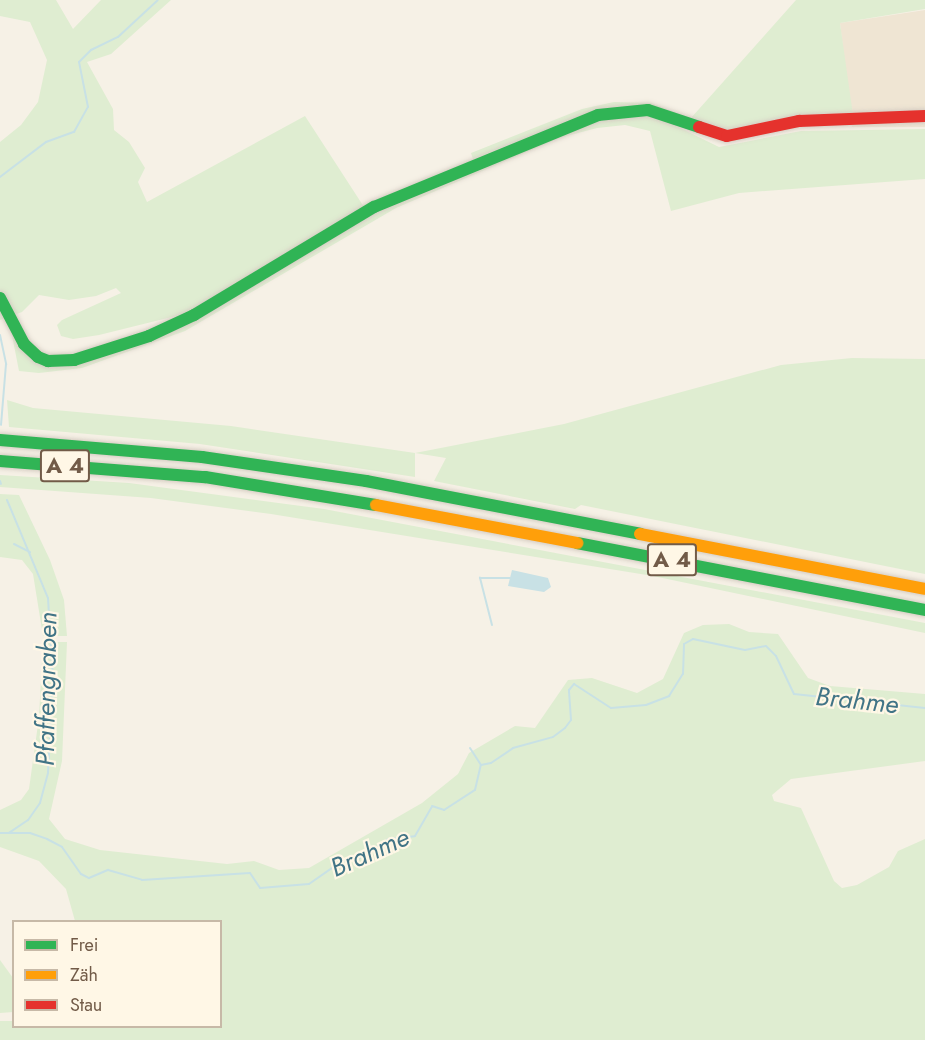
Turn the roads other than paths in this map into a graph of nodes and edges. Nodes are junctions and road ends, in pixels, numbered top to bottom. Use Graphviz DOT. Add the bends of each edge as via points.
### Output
graph roads {
  1 [pos="925,116"];
  2 [pos="0,298"];
  3 [pos="6,440"];
  4 [pos="5,462"];
  5 [pos="925,589"];
  6 [pos="925,610"];
  1 -- 2 [label="main road" via="799,121 727,136 648,110 629,108 598,115 374,207 194,315 149,336 74,360 48,362 38,357 24,344"];
  3 -- 5 [label="main road, A 4" via="202,456 407,488"];
  4 -- 6 [label="main road, A 4" via="205,477 394,506"];
}
